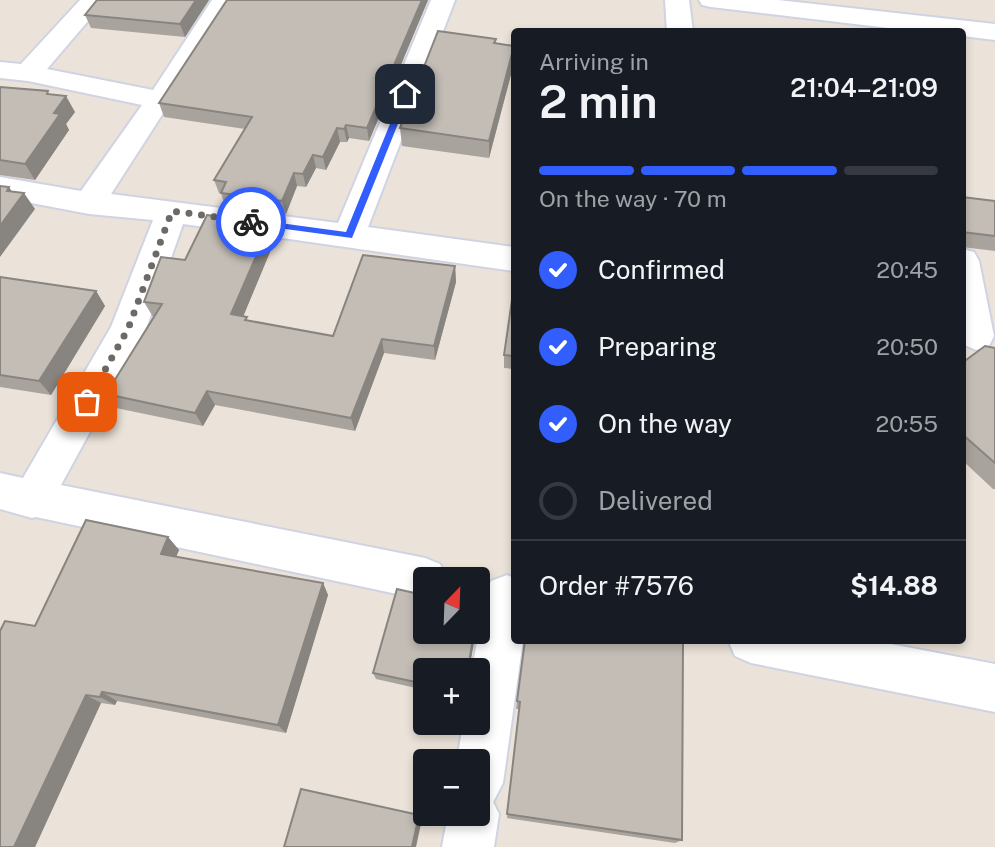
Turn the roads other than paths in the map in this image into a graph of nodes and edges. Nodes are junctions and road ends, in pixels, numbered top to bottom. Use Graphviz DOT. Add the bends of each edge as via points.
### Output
graph roads {
  1 [pos="94,0"];
  2 [pos="224,0"];
  3 [pos="443,0"];
  4 [pos="677,0"];
  5 [pos="711,0"];
  6 [pos="680,28"];
  7 [pos="919,28"];
  8 [pos="966,30"];
  9 [pos="995,32"];
  10 [pos="0,70"];
  11 [pos="28,72"];
  12 [pos="160,100"];
  13 [pos="0,187"];
  14 [pos="89,203"];
  15 [pos="172,211"];
  16 [pos="349,235"];
  17 [pos="511,259"];
  18 [pos="966,280"];
  19 [pos="978,336"];
  20 [pos="16,495"];
  21 [pos="413,577"];
  22 [pos="500,595"];
  23 [pos="791,644"];
  24 [pos="892,654"];
  25 [pos="995,688"];
  26 [pos="482,749"];
  27 [pos="471,826"];
  28 [pos="468,847"];
  1 -- 11 [label="street"];
  2 -- 12 [label="street"];
  3 -- 16 [label="street"];
  4 -- 6 [label="street"];
  5 -- 7 [label="street"];
  8 -- 9 [label="street"];
  10 -- 11 [label="street"];
  11 -- 12 [label="street"];
  12 -- 14 [label="street"];
  13 -- 14 [label="street"];
  14 -- 15 [label="street"];
  15 -- 16 [label="street"];
  15 -- 20 [label="street" via="128,329"];
  16 -- 17 [label="street"];
  18 -- 19 [label="street"];
  20 -- 21 [label="street"];
  22 -- 26 [label="street"];
  23 -- 24 [label="street"];
  24 -- 25 [label="street"];
  27 -- 28 [label="street"];
}
